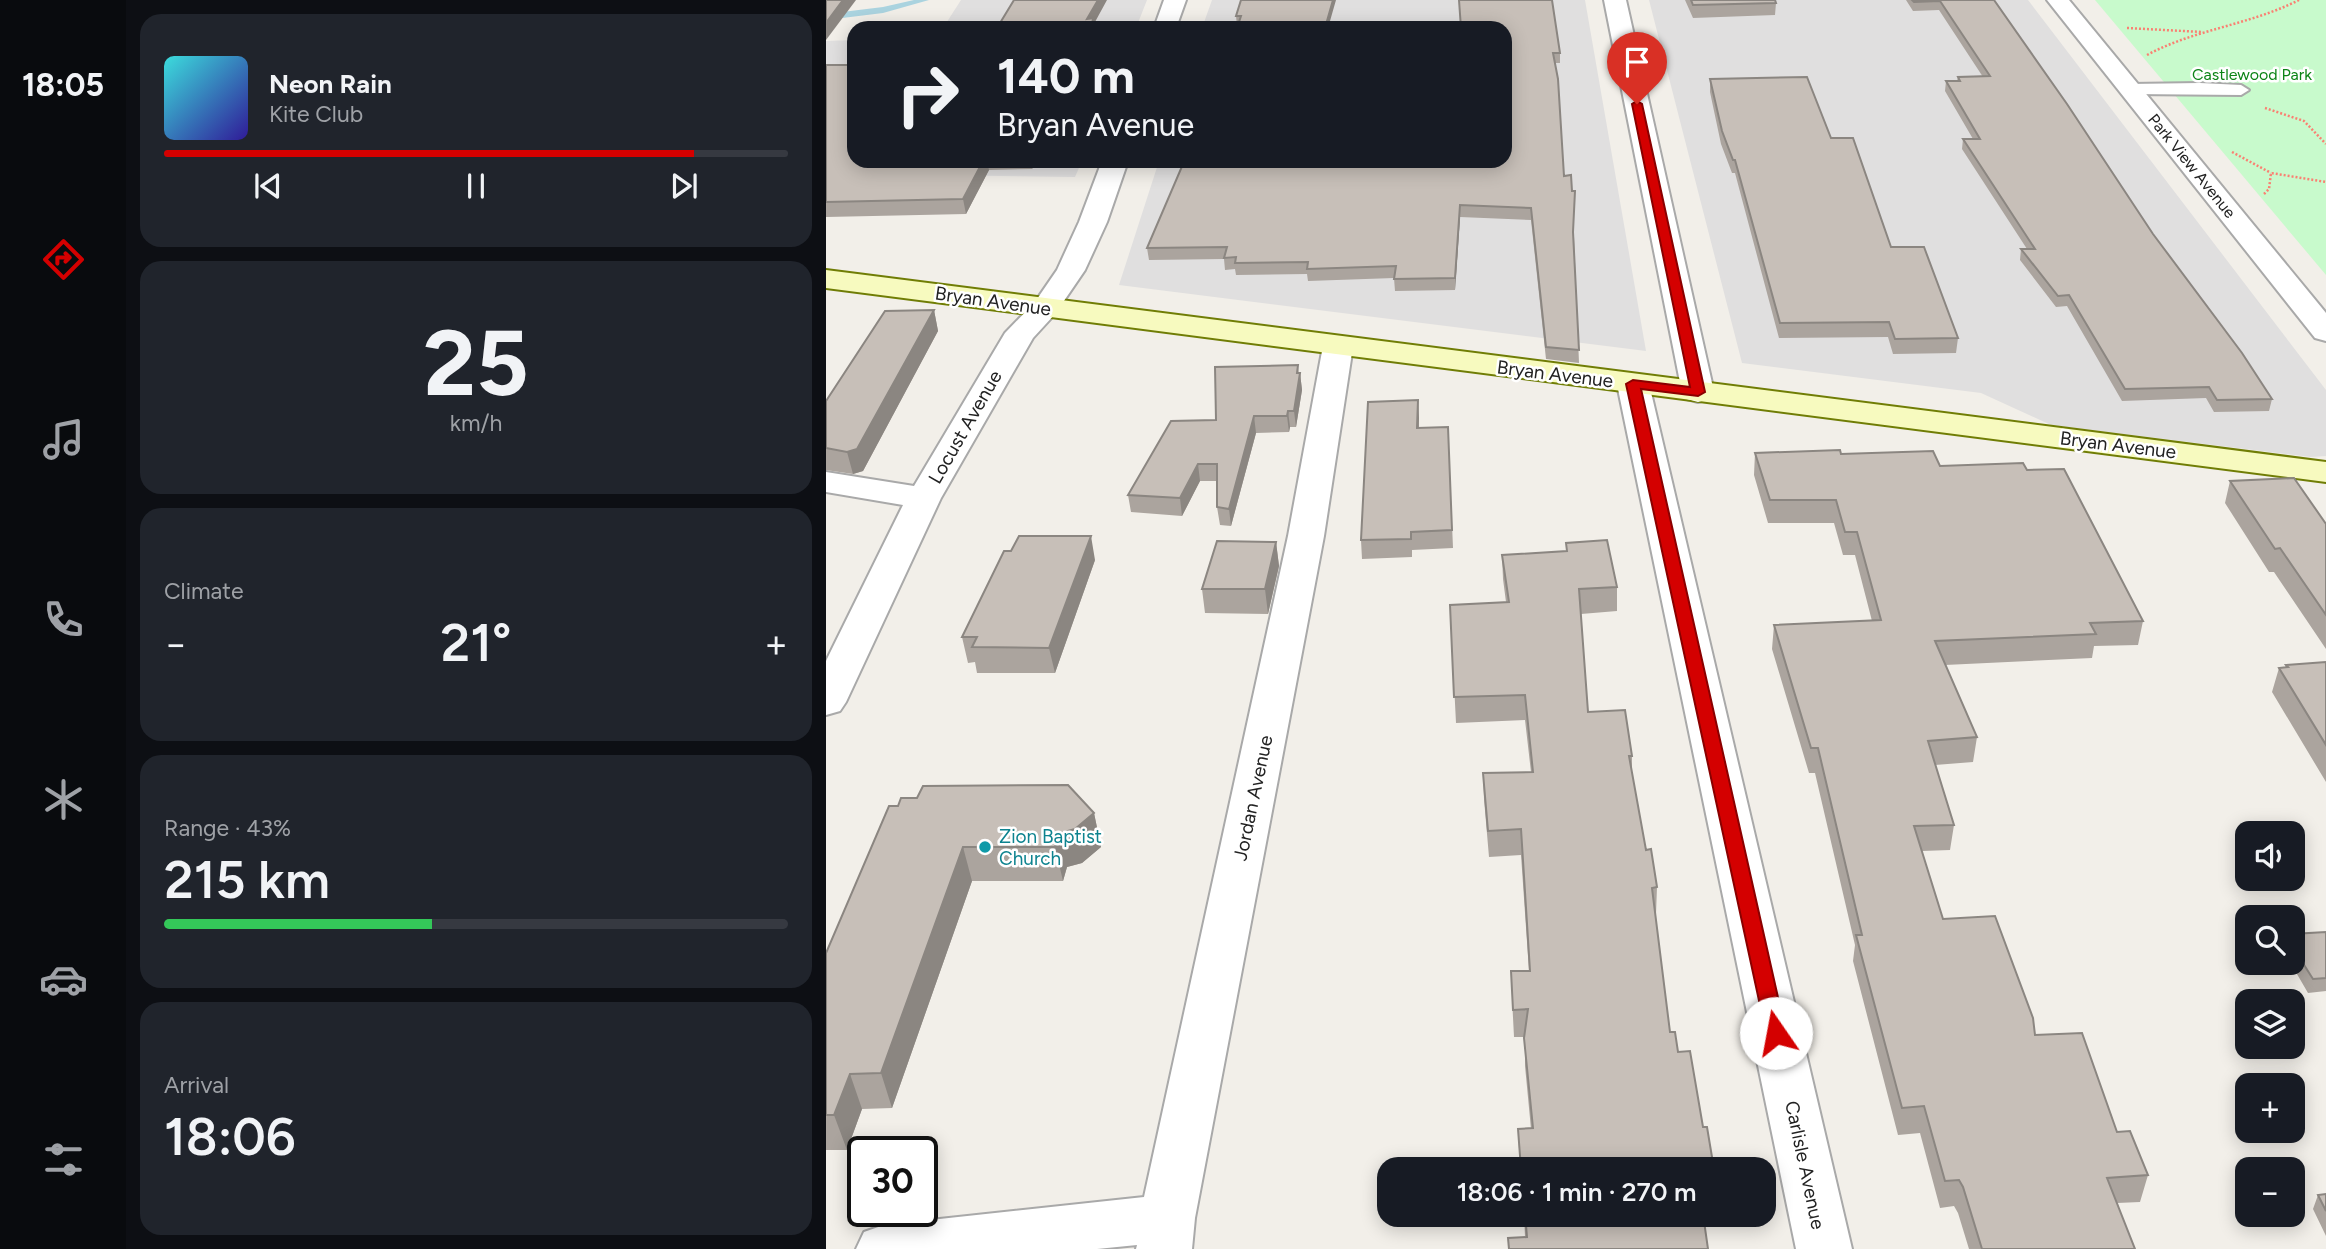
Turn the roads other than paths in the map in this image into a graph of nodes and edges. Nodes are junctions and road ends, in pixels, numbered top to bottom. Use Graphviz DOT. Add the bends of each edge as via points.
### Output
graph roads {
  1 [pos="1175,0"];
  2 [pos="1615,0"];
  3 [pos="2058,0"];
  4 [pos="1168,21"];
  5 [pos="2130,89"];
  6 [pos="2241,90"];
  7 [pos="1112,168"];
  8 [pos="826,279"];
  9 [pos="1045,308"];
  10 [pos="2326,332"];
  11 [pos="1338,346"];
  12 [pos="1633,384"];
  13 [pos="1698,392"];
  14 [pos="2324,474"];
  15 [pos="826,482"];
  16 [pos="923,499"];
  17 [pos="826,702"];
  18 [pos="1165,1234"];
  19 [pos="884,1249"];
  20 [pos="1824,1249"];
  1 -- 4 [label="street"];
  2 -- 13 [label="street"];
  3 -- 5 [label="street, Park View Avenue"];
  5 -- 6 [label="lane"];
  5 -- 10 [label="street, Park View Avenue"];
  7 -- 9 [label="street, Locust Avenue" via="1071,270"];
  8 -- 9 [label="street, Bryan Avenue"];
  9 -- 11 [label="street, Bryan Avenue"];
  9 -- 16 [label="street, Locust Avenue" via="1004,358"];
  11 -- 12 [label="street, Bryan Avenue"];
  11 -- 18 [label="street, Jordan Avenue" via="1306,536"];
  12 -- 13 [label="street, Bryan Avenue"];
  12 -- 20 [label="street, Carlisle Avenue"];
  13 -- 14 [label="street, Bryan Avenue"];
  15 -- 16 [label="street"];
  16 -- 17 [label="street, Locust Avenue"];
  18 -- 19 [label="street"];
}
